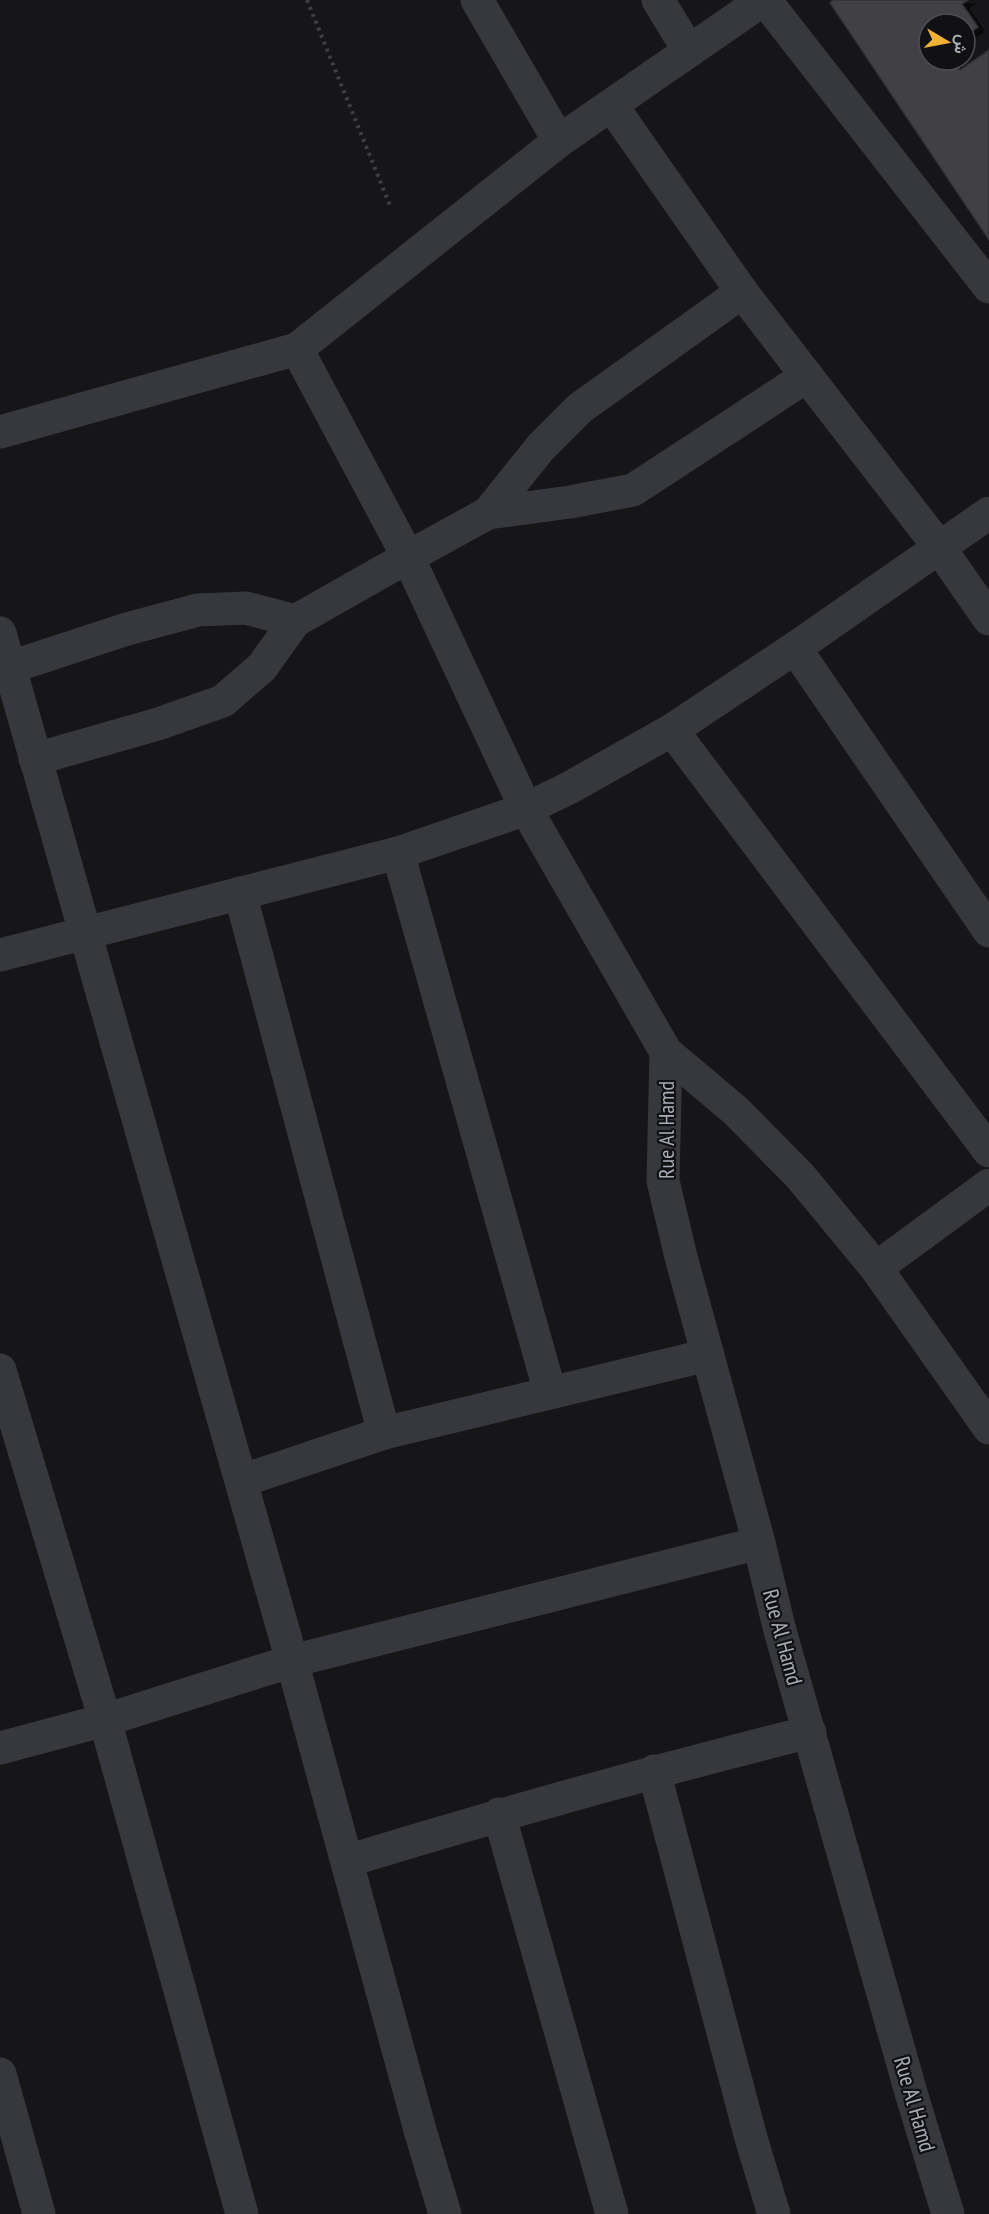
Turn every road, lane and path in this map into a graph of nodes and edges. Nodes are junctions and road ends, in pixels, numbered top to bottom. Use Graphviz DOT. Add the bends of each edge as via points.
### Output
graph roads {
  1 [pos="307,0"];
  2 [pos="477,0"];
  3 [pos="658,0"];
  4 [pos="764,0"];
  5 [pos="689,51"];
  6 [pos="612,106"];
  7 [pos="559,141"];
  8 [pos="392,208"];
  9 [pos="989,287"];
  10 [pos="742,292"];
  11 [pos="297,349"];
  12 [pos="807,376"];
  13 [pos="0,432"];
  14 [pos="488,513"];
  15 [pos="989,513"];
  16 [pos="939,547"];
  17 [pos="408,557"];
  18 [pos="989,619"];
  19 [pos="295,621"];
  20 [pos="0,633"];
  21 [pos="795,648"];
  22 [pos="11,667"];
  23 [pos="672,730"];
  24 [pos="36,759"];
  25 [pos="526,810"];
  26 [pos="398,853"];
  27 [pos="240,893"];
  28 [pos="989,931"];
  29 [pos="86,933"];
  30 [pos="0,955"];
  31 [pos="666,1052"];
  32 [pos="989,1151"];
  33 [pos="989,1185"];
  34 [pos="876,1268"];
  35 [pos="708,1355"];
  36 [pos="0,1370"];
  37 [pos="550,1392"];
  38 [pos="989,1428"];
  39 [pos="384,1433"];
  40 [pos="241,1481"];
  41 [pos="759,1543"];
  42 [pos="292,1661"];
  43 [pos="105,1720"];
  44 [pos="810,1732"];
  45 [pos="0,1748"];
  46 [pos="654,1771"];
  47 [pos="499,1814"];
  48 [pos="347,1861"];
  49 [pos="0,2074"];
  50 [pos="39,2214"];
  51 [pos="242,2214"];
  52 [pos="445,2214"];
  53 [pos="612,2214"];
  54 [pos="774,2214"];
  55 [pos="948,2214"];
  1 -- 8 [label="path"];
  2 -- 7 [label="street"];
  3 -- 5 [label="street"];
  4 -- 5 [label="street"];
  4 -- 9 [label="street"];
  5 -- 6 [label="street"];
  6 -- 7 [label="street"];
  6 -- 10 [label="street"];
  7 -- 11 [label="street"];
  10 -- 12 [label="street"];
  10 -- 14 [label="street" via="580,408 541,447"];
  11 -- 13 [label="street"];
  11 -- 17 [label="street"];
  12 -- 14 [label="street" via="633,490"];
  12 -- 16 [label="street"];
  14 -- 17 [label="street"];
  15 -- 16 [label="street"];
  16 -- 18 [label="street"];
  16 -- 21 [label="street"];
  17 -- 19 [label="street"];
  17 -- 25 [label="street"];
  19 -- 22 [label="street" via="246,609 198,610"];
  19 -- 24 [label="street" via="262,667 224,701"];
  20 -- 22 [label="street"];
  21 -- 23 [label="street"];
  21 -- 28 [label="street"];
  22 -- 24 [label="street"];
  23 -- 25 [label="street"];
  23 -- 32 [label="street"];
  24 -- 29 [label="street"];
  25 -- 26 [label="street"];
  25 -- 31 [label="street"];
  26 -- 27 [label="street"];
  26 -- 37 [label="street"];
  27 -- 29 [label="street"];
  27 -- 39 [label="street"];
  29 -- 30 [label="street"];
  29 -- 40 [label="street"];
  31 -- 34 [label="street" via="736,1111 800,1176"];
  31 -- 35 [label="street, Rue Al Hamd" via="663,1181"];
  33 -- 34 [label="street"];
  34 -- 38 [label="street"];
  35 -- 37 [label="street"];
  35 -- 41 [label="street, Rue Al Hamd"];
  36 -- 43 [label="street"];
  37 -- 39 [label="street"];
  39 -- 40 [label="street"];
  40 -- 42 [label="street"];
  41 -- 42 [label="street"];
  41 -- 44 [label="street, Rue Al Hamd"];
  42 -- 43 [label="street"];
  42 -- 48 [label="street"];
  43 -- 45 [label="street"];
  43 -- 51 [label="street"];
  44 -- 46 [label="street"];
  44 -- 55 [label="street, Rue Al Hamd"];
  46 -- 47 [label="street"];
  46 -- 54 [label="street"];
  47 -- 48 [label="street"];
  47 -- 53 [label="street"];
  48 -- 52 [label="street"];
  49 -- 50 [label="street"];
}
